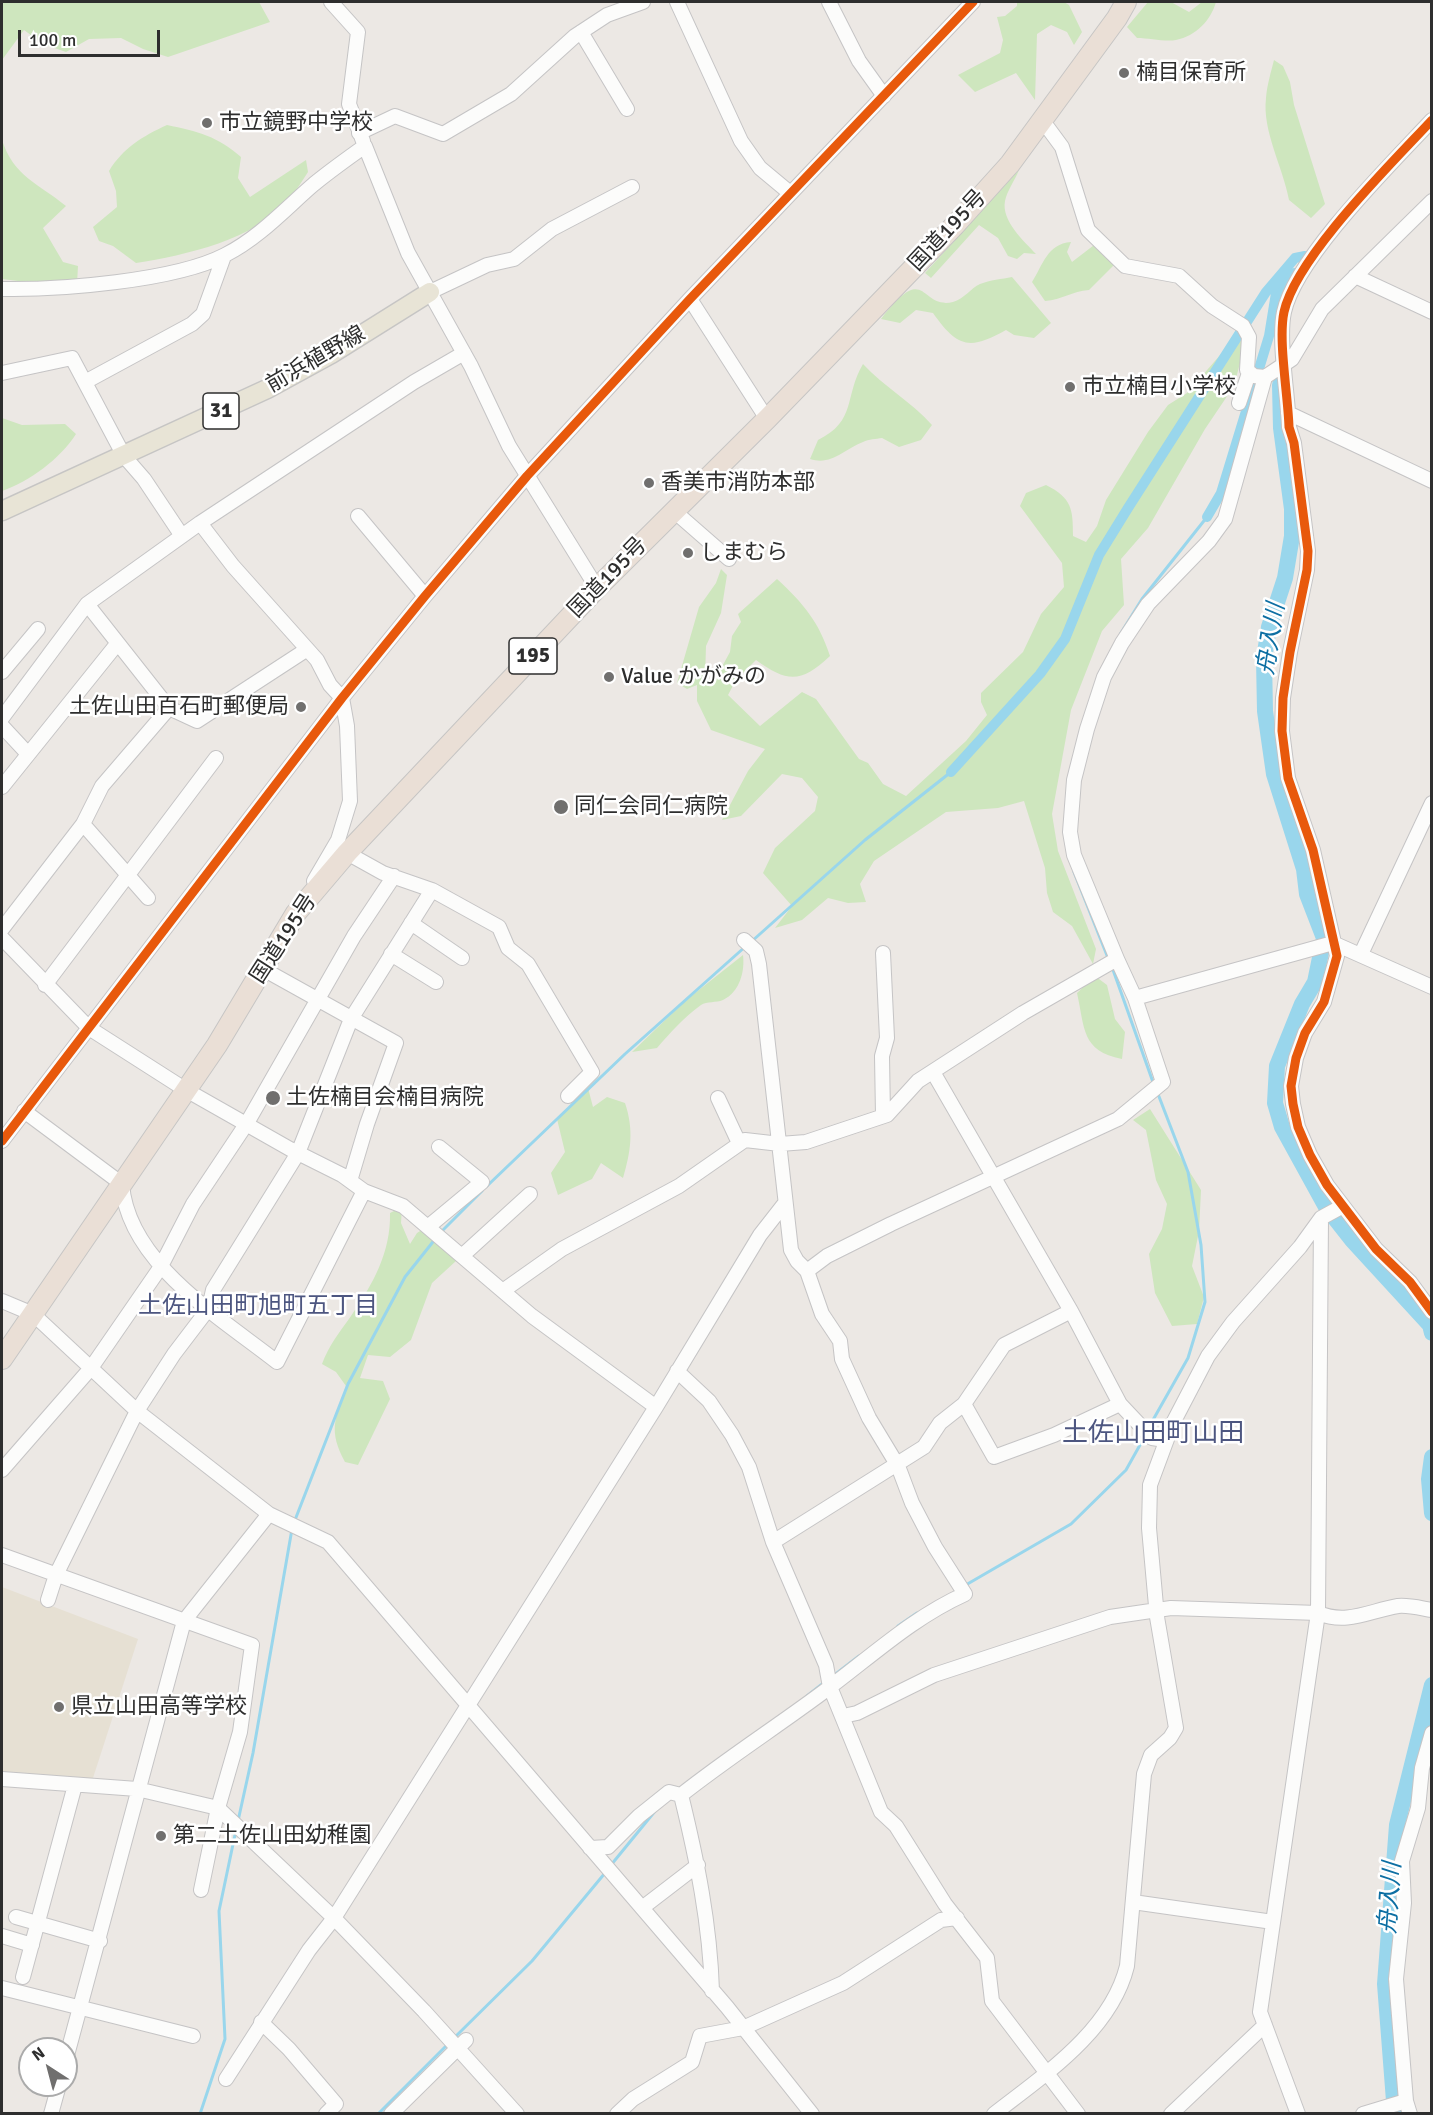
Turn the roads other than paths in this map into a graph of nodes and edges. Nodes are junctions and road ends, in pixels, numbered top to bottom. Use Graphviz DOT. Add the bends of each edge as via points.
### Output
graph roads {
  1 [pos="331,2"];
  2 [pos="643,2"];
  3 [pos="677,2"];
  4 [pos="973,2"];
  5 [pos="1126,2"];
  6 [pos="835,4"];
  7 [pos="581,32"];
  8 [pos="884,96"];
  9 [pos="627,109"];
  10 [pos="1431,120"];
  11 [pos="1040,123"];
  12 [pos="362,140"];
  13 [pos="632,187"];
  14 [pos="790,194"];
  15 [pos="1431,201"];
  16 [pos="224,256"];
  17 [pos="1355,276"];
  18 [pos="2,289"];
  19 [pos="430,292"];
  20 [pos="690,299"];
  21 [pos="1431,312"];
  22 [pos="464,353"];
  23 [pos="1282,366"];
  24 [pos="2,373"];
  25 [pos="1258,376"];
  26 [pos="86,382"];
  27 [pos="1239,403"];
  28 [pos="1288,413"];
  29 [pos="766,419"];
  30 [pos="124,456"];
  31 [pos="527,476"];
  32 [pos="1431,481"];
  33 [pos="2,511"];
  34 [pos="674,511"];
  35 [pos="358,516"];
  36 [pos="200,523"];
  37 [pos="182,536"];
  38 [pos="729,559"];
  39 [pos="597,588"];
  40 [pos="425,596"];
  41 [pos="87,604"];
  42 [pos="38,629"];
  43 [pos="117,644"];
  44 [pos="306,650"];
  45 [pos="2,672"];
  46 [pos="342,698"];
  47 [pos="169,708"];
  48 [pos="2,718"];
  49 [pos="2,726"];
  50 [pos="28,754"];
  51 [pos="216,758"];
  52 [pos="2,787"];
  53 [pos="1431,803"];
  54 [pos="83,824"];
  55 [pos="347,853"];
  56 [pos="129,875"];
  57 [pos="394,876"];
  58 [pos="432,890"];
  59 [pos="148,898"];
  60 [pos="296,913"];
  61 [pos="411,923"];
  62 [pos="2,929"];
  63 [pos="2,938"];
  64 [pos="744,940"];
  65 [pos="1333,943"];
  66 [pos="883,953"];
  67 [pos="391,954"];
  68 [pos="1360,954"];
  69 [pos="462,958"];
  70 [pos="1111,963"];
  71 [pos="263,969"];
  72 [pos="436,982"];
  73 [pos="45,985"];
  74 [pos="1431,987"];
  75 [pos="1135,998"];
  76 [pos="317,1000"];
  77 [pos="351,1019"];
  78 [pos="89,1028"];
  79 [pos="933,1072"];
  80 [pos="186,1090"];
  81 [pos="568,1096"];
  82 [pos="718,1098"];
  83 [pos="24,1111"];
  84 [pos="883,1116"];
  85 [pos="247,1123"];
  86 [pos="2,1141"];
  87 [pos="739,1143"];
  88 [pos="780,1144"];
  89 [pos="438,1147"];
  90 [pos="298,1153"];
  91 [pos="991,1176"];
  92 [pos="350,1181"];
  93 [pos="122,1184"];
  94 [pos="364,1191"];
  95 [pos="530,1194"];
  96 [pos="785,1203"];
  97 [pos="1343,1206"];
  98 [pos="1322,1218"];
  99 [pos="431,1227"];
  100 [pos="468,1259"];
  101 [pos="160,1268"];
  102 [pos="807,1271"];
  103 [pos="504,1290"];
  104 [pos="2,1301"];
  105 [pos="209,1308"];
  106 [pos="1071,1311"];
  107 [pos="1431,1312"];
  108 [pos="33,1314"];
  109 [pos="2,1359"];
  110 [pos="91,1368"];
  111 [pos="677,1371"];
  112 [pos="964,1404"];
  113 [pos="1120,1404"];
  114 [pos="656,1407"];
  115 [pos="137,1411"];
  116 [pos="1153,1435"];
  117 [pos="898,1466"];
  118 [pos="2,1470"];
  119 [pos="275,1518"];
  120 [pos="773,1542"];
  121 [pos="2,1555"];
  122 [pos="56,1575"];
  123 [pos="48,1600"];
  124 [pos="1156,1610"];
  125 [pos="1431,1610"];
  126 [pos="1318,1613"];
  127 [pos="184,1621"];
  128 [pos="830,1687"];
  129 [pos="468,1705"];
  130 [pos="843,1716"];
  131 [pos="1431,1733"];
  132 [pos="2,1779"];
  133 [pos="75,1785"];
  134 [pos="137,1789"];
  135 [pos="675,1793"];
  136 [pos="222,1812"];
  137 [pos="590,1848"];
  138 [pos="699,1865"];
  139 [pos="201,1890"];
  140 [pos="1133,1902"];
  141 [pos="642,1908"];
  142 [pos="16,1917"];
  143 [pos="334,1918"];
  144 [pos="957,1918"];
  145 [pos="1273,1922"];
  146 [pos="38,1924"];
  147 [pos="2,1936"];
  148 [pos="100,1941"];
  149 [pos="32,1945"];
  150 [pos="23,1977"];
  151 [pos="2,1988"];
  152 [pos="712,1991"];
  153 [pos="81,2010"];
  154 [pos="261,2022"];
  155 [pos="1265,2025"];
  156 [pos="743,2028"];
  157 [pos="193,2036"];
  158 [pos="73,2037"];
  159 [pos="462,2044"];
  160 [pos="1045,2074"];
  161 [pos="226,2079"];
  162 [pos="56,2097"];
  163 [pos="1408,2107"];
  164 [pos="1387,2109"];
  165 [pos="51,2114"];
  166 [pos="326,2114"];
  167 [pos="391,2114"];
  168 [pos="517,2114"];
  169 [pos="617,2114"];
  170 [pos="812,2114"];
  171 [pos="994,2114"];
  172 [pos="1078,2114"];
  173 [pos="1171,2114"];
  174 [pos="1298,2114"];
  175 [pos="1364,2114"];
  1 -- 12 [label="street" via="358,32 349,104"];
  2 -- 7 [label="street" via="607,15"];
  3 -- 14 [label="street" via="741,141 760,168"];
  4 -- 8 [label="street"];
  5 -- 11 [label="highway, 国道195号 / 195"];
  6 -- 8 [label="street" via="859,61"];
  7 -- 9 [label="street"];
  7 -- 12 [label="street" via="511,94 443,134 395,116"];
  8 -- 14 [label="street"];
  10 -- 23 [label="street" via="1348,213 1293,284 1284,314"];
  11 -- 25 [label="street" via="1062,147 1084,222 1095,238 1125,266 1179,276 1245,329 1247,364"];
  11 -- 29 [label="highway, 国道195号 / 195" via="1010,164 955,225"];
  12 -- 16 [label="street" via="246,242"];
  12 -- 19 [label="street" via="408,253"];
  13 -- 19 [label="street" via="552,229 514,259 487,265"];
  14 -- 20 [label="street"];
  15 -- 17 [label="street"];
  16 -- 18 [label="street" via="139,277 42,289"];
  16 -- 26 [label="street" via="203,314 192,324"];
  17 -- 21 [label="street"];
  17 -- 23 [label="street" via="1322,309 1292,359"];
  19 -- 22 [label="street"];
  19 -- 30 [label="main road, 前浜植野線 / 31" via="294,374"];
  20 -- 29 [label="street"];
  20 -- 31 [label="street"];
  22 -- 31 [label="street"];
  22 -- 36 [label="street"];
  23 -- 25 [label="street"];
  23 -- 28 [label="street"];
  24 -- 26 [label="street" via="72,358"];
  25 -- 27 [label="street"];
  25 -- 70 [label="street" via="1225,519 1148,604 1122,643 1104,677 1074,780 1070,832 1074,855"];
  26 -- 30 [label="street"];
  28 -- 32 [label="street"];
  28 -- 65 [label="street" via="1308,551 1283,698 1282,731 1288,778 1313,850"];
  29 -- 34 [label="highway, 国道195号 / 195"];
  30 -- 33 [label="main road, 前浜植野線 / 31"];
  30 -- 37 [label="street"];
  31 -- 39 [label="street"];
  31 -- 40 [label="street"];
  34 -- 38 [label="street"];
  34 -- 39 [label="highway, 国道195号 / 195"];
  35 -- 40 [label="street"];
  36 -- 37 [label="street"];
  36 -- 44 [label="street"];
  37 -- 41 [label="street"];
  39 -- 55 [label="highway, 国道195号 / 195"];
  40 -- 46 [label="street"];
  41 -- 43 [label="street"];
  41 -- 48 [label="street"];
  42 -- 45 [label="street"];
  43 -- 47 [label="street"];
  43 -- 50 [label="street"];
  44 -- 46 [label="street"];
  44 -- 47 [label="street" via="197,721"];
  46 -- 60 [label="street" via="350,801 338,840"];
  46 -- 78 [label="street"];
  47 -- 54 [label="street" via="102,786"];
  49 -- 50 [label="street"];
  50 -- 52 [label="street"];
  51 -- 56 [label="street"];
  53 -- 68 [label="street"];
  54 -- 56 [label="street"];
  54 -- 62 [label="street"];
  55 -- 57 [label="street"];
  55 -- 60 [label="highway, 国道195号 / 195"];
  56 -- 59 [label="street"];
  56 -- 73 [label="street"];
  57 -- 58 [label="street"];
  57 -- 76 [label="street"];
  58 -- 61 [label="street"];
  58 -- 81 [label="street" via="499,927 508,948 528,964 592,1072"];
  60 -- 71 [label="highway, 国道195号 / 195"];
  61 -- 67 [label="street"];
  61 -- 69 [label="street"];
  63 -- 73 [label="street"];
  64 -- 88 [label="street" via="758,958"];
  65 -- 68 [label="street"];
  65 -- 75 [label="street"];
  65 -- 97 [label="street" via="1337,956 1331,984 1296,1058 1291,1086 1298,1126 1310,1155"];
  66 -- 84 [label="street" via="887,1038 882,1056"];
  67 -- 72 [label="street"];
  67 -- 77 [label="street"];
  68 -- 74 [label="street"];
  70 -- 75 [label="street"];
  70 -- 79 [label="street" via="1023,1013"];
  71 -- 76 [label="street"];
  71 -- 80 [label="highway, 国道195号 / 195"];
  73 -- 78 [label="street"];
  75 -- 91 [label="street" via="1163,1082 1118,1119"];
  76 -- 77 [label="street"];
  76 -- 85 [label="street"];
  77 -- 90 [label="street"];
  77 -- 92 [label="street" via="396,1042"];
  78 -- 80 [label="street"];
  78 -- 83 [label="street"];
  79 -- 84 [label="street" via="918,1081"];
  79 -- 91 [label="street"];
  80 -- 85 [label="street"];
  80 -- 93 [label="highway, 国道195号 / 195"];
  82 -- 87 [label="street"];
  83 -- 86 [label="street"];
  83 -- 93 [label="street"];
  84 -- 88 [label="street" via="806,1142"];
  85 -- 90 [label="street"];
  85 -- 101 [label="street" via="193,1204"];
  87 -- 88 [label="street" via="745,1140"];
  87 -- 103 [label="street" via="679,1186 562,1249"];
  88 -- 96 [label="street"];
  89 -- 99 [label="street" via="482,1182"];
  90 -- 92 [label="street"];
  90 -- 105 [label="street" via="213,1290"];
  91 -- 102 [label="street" via="827,1256"];
  91 -- 106 [label="street"];
  92 -- 94 [label="street"];
  93 -- 101 [label="street" via="124,1204"];
  93 -- 108 [label="highway, 国道195号 / 195"];
  94 -- 99 [label="street" via="403,1206"];
  94 -- 105 [label="street" via="277,1362"];
  95 -- 100 [label="street"];
  96 -- 102 [label="street" via="791,1250"];
  96 -- 111 [label="street" via="760,1235"];
  97 -- 98 [label="street"];
  97 -- 107 [label="street" via="1376,1249 1410,1282"];
  98 -- 116 [label="street" via="1233,1322"];
  98 -- 126 [label="street"];
  99 -- 100 [label="street"];
  100 -- 103 [label="street"];
  101 -- 105 [label="street"];
  101 -- 110 [label="street"];
  102 -- 117 [label="street" via="822,1314 840,1341 842,1359 869,1418"];
  103 -- 114 [label="street" via="532,1316"];
  104 -- 108 [label="street"];
  105 -- 115 [label="street"];
  106 -- 112 [label="street" via="1004,1345"];
  106 -- 113 [label="street"];
  108 -- 109 [label="highway, 国道195号 / 195"];
  108 -- 110 [label="street"];
  110 -- 115 [label="street"];
  110 -- 118 [label="street"];
  111 -- 114 [label="street"];
  111 -- 120 [label="street" via="709,1401 732,1435 749,1467"];
  112 -- 113 [label="street" via="994,1457"];
  112 -- 117 [label="street" via="940,1423 924,1447"];
  113 -- 116 [label="street"];
  114 -- 129 [label="street"];
  115 -- 119 [label="street"];
  115 -- 122 [label="street"];
  116 -- 124 [label="street" via="1149,1528"];
  117 -- 120 [label="street"];
  117 -- 128 [label="street" via="912,1503 965,1594 906,1627"];
  119 -- 127 [label="street"];
  119 -- 129 [label="street" via="328,1542"];
  120 -- 128 [label="street" via="819,1647"];
  121 -- 122 [label="street"];
  122 -- 123 [label="street"];
  122 -- 127 [label="street"];
  124 -- 126 [label="street"];
  124 -- 130 [label="street" via="1080,1625 934,1675 857,1713"];
  124 -- 140 [label="street" via="1176,1728 1151,1755 1144,1774"];
  125 -- 126 [label="street" via="1398,1606 1358,1618 1330,1618"];
  126 -- 145 [label="street"];
  127 -- 134 [label="street"];
  127 -- 136 [label="street" via="252,1645 240,1732"];
  128 -- 130 [label="street"];
  128 -- 135 [label="street"];
  129 -- 137 [label="street"];
  129 -- 143 [label="street"];
  130 -- 144 [label="street" via="881,1812 897,1826"];
  131 -- 163 [label="street" via="1418,1808 1402,1861 1404,1903 1396,1979"];
  132 -- 133 [label="street"];
  133 -- 134 [label="street"];
  133 -- 146 [label="street"];
  134 -- 136 [label="street"];
  134 -- 148 [label="street"];
  135 -- 137 [label="street" via="639,1816 608,1847"];
  135 -- 138 [label="street"];
  136 -- 139 [label="street"];
  136 -- 143 [label="street"];
  137 -- 141 [label="street"];
  138 -- 141 [label="street"];
  138 -- 152 [label="street" via="711,1951"];
  140 -- 145 [label="street"];
  140 -- 160 [label="street" via="1126,1966 1115,1998"];
  141 -- 152 [label="street"];
  142 -- 146 [label="street"];
  143 -- 154 [label="street"];
  143 -- 159 [label="street" via="444,2033"];
  144 -- 156 [label="street" via="941,1920 843,1983"];
  144 -- 160 [label="street" via="987,1958 992,2001"];
  145 -- 155 [label="street" via="1260,2012"];
  146 -- 148 [label="street"];
  146 -- 149 [label="street"];
  147 -- 149 [label="street"];
  148 -- 153 [label="street"];
  149 -- 150 [label="street"];
  151 -- 153 [label="street"];
  152 -- 156 [label="street"];
  153 -- 157 [label="street"];
  153 -- 158 [label="street"];
  154 -- 161 [label="street"];
  154 -- 166 [label="street" via="336,2104"];
  155 -- 173 [label="street"];
  155 -- 174 [label="street"];
  156 -- 169 [label="street" via="700,2036 692,2062 633,2099"];
  156 -- 170 [label="street"];
  159 -- 167 [label="street"];
  159 -- 168 [label="street"];
  160 -- 171 [label="street"];
  160 -- 172 [label="street"];
  162 -- 165 [label="street"];
  163 -- 164 [label="street"];
  164 -- 175 [label="street"];
}
